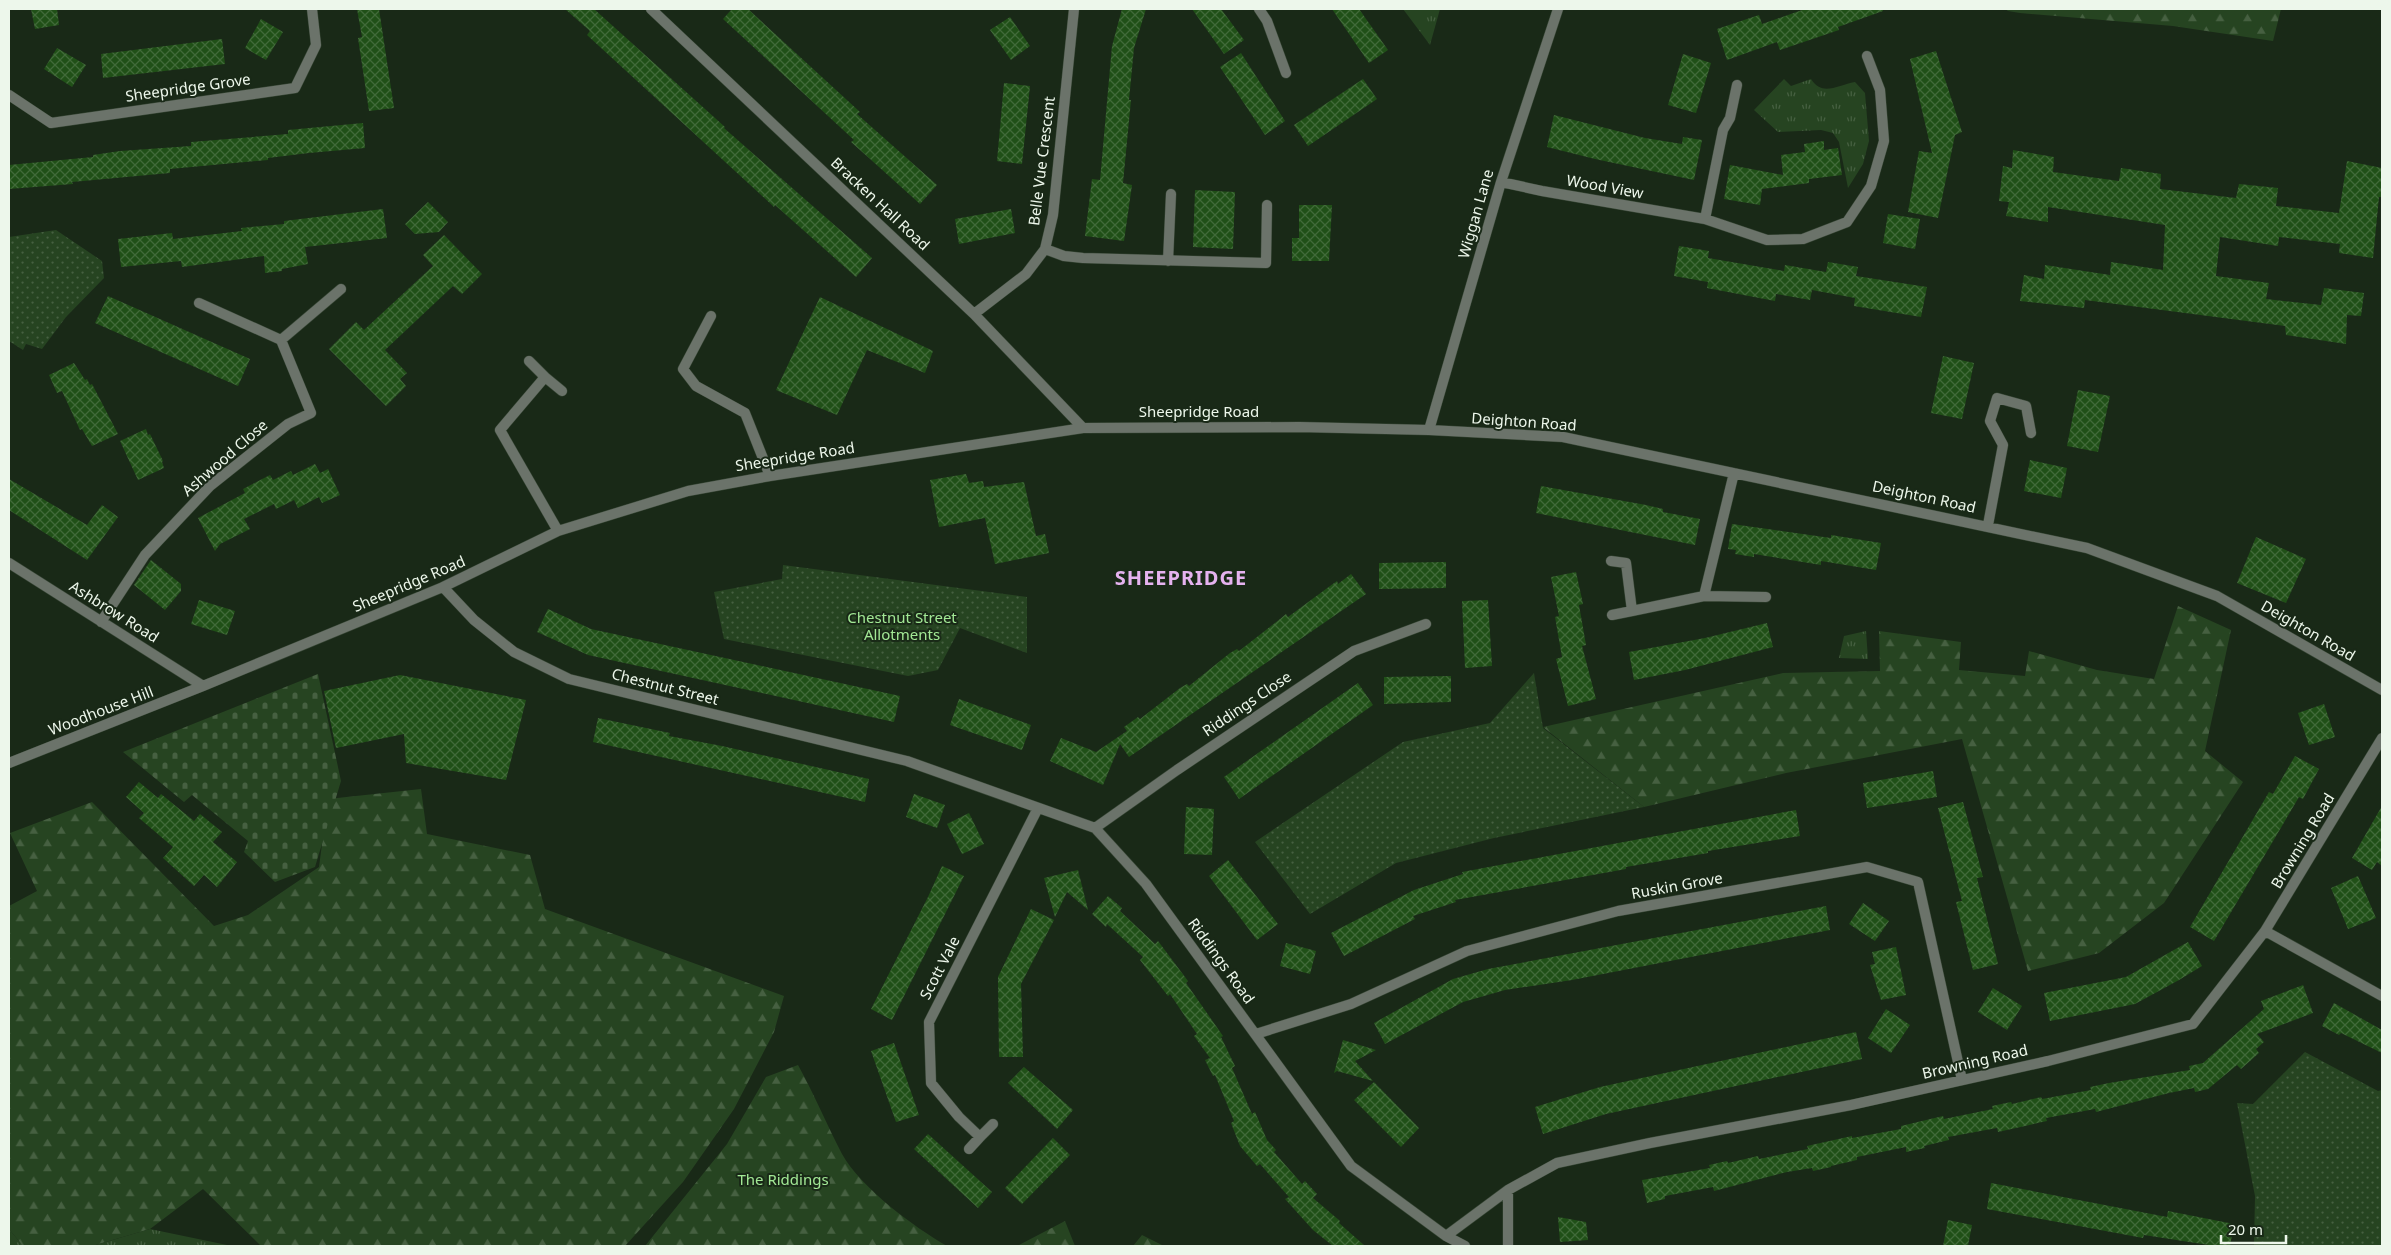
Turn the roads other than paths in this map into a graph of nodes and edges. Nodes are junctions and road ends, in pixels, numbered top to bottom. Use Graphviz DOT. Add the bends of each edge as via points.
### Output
graph roads {
  1 [pos="312,9"];
  2 [pos="651,9"];
  3 [pos="1073,9"];
  4 [pos="1259,9"];
  5 [pos="1558,9"];
  6 [pos="1866,56"];
  7 [pos="1286,73"];
  8 [pos="1737,85"];
  9 [pos="9,94"];
  10 [pos="1501,182"];
  11 [pos="1171,194"];
  12 [pos="1267,205"];
  13 [pos="1705,219"];
  14 [pos="1046,249"];
  15 [pos="1168,261"];
  16 [pos="341,289"];
  17 [pos="199,303"];
  18 [pos="974,314"];
  19 [pos="711,316"];
  20 [pos="281,340"];
  21 [pos="529,361"];
  22 [pos="545,377"];
  23 [pos="562,391"];
  24 [pos="1083,428"];
  25 [pos="1429,430"];
  26 [pos="2031,433"];
  27 [pos="1734,473"];
  28 [pos="770,476"];
  29 [pos="1988,526"];
  30 [pos="558,531"];
  31 [pos="1611,561"];
  32 [pos="9,563"];
  33 [pos="443,587"];
  34 [pos="1704,596"];
  35 [pos="1766,597"];
  36 [pos="1632,611"];
  37 [pos="1612,615"];
  38 [pos="101,622"];
  39 [pos="1426,624"];
  40 [pos="203,686"];
  41 [pos="2382,690"];
  42 [pos="2382,738"];
  43 [pos="907,761"];
  44 [pos="9,763"];
  45 [pos="1038,808"];
  46 [pos="1096,828"];
  47 [pos="2265,931"];
  48 [pos="2382,996"];
  49 [pos="1256,1034"];
  50 [pos="1962,1080"];
  51 [pos="992,1124"];
  52 [pos="980,1137"];
  53 [pos="969,1149"];
  54 [pos="1508,1190"];
  55 [pos="1446,1236"];
  56 [pos="1465,1246"];
  57 [pos="1508,1246"];
  1 -- 9 [label="street, Sheepridge Grove" via="316,46 295,88 51,123"];
  2 -- 18 [label="street, Bracken Hall Road"];
  3 -- 14 [label="street, Belle Vue Crescent" via="1053,215"];
  4 -- 7 [label="street" via="1267,21"];
  5 -- 10 [label="street, Wiggan Lane"];
  6 -- 13 [label="street, Wood View" via="1880,90 1884,141 1871,186 1847,222 1803,239 1767,240"];
  8 -- 13 [label="street" via="1730,118 1723,130"];
  10 -- 13 [label="street, Wood View"];
  10 -- 25 [label="street, Wiggan Lane"];
  11 -- 15 [label="street"];
  12 -- 15 [label="street" via="1266,263"];
  14 -- 15 [label="street" via="1064,256 1083,258"];
  14 -- 18 [label="street, Belle Vue Crescent" via="1026,274"];
  16 -- 20 [label="street"];
  17 -- 20 [label="street"];
  18 -- 24 [label="street, Bracken Hall Road"];
  19 -- 28 [label="street" via="683,369 696,386 745,412"];
  20 -- 38 [label="street, Ashwood Close" via="311,413 288,424 210,486 145,555"];
  21 -- 22 [label="street"];
  22 -- 23 [label="street"];
  22 -- 30 [label="street" via="500,430"];
  24 -- 25 [label="street, Sheepridge Road" via="1299,426"];
  24 -- 28 [label="street, Sheepridge Road"];
  25 -- 27 [label="street, Deighton Road" via="1563,437"];
  26 -- 29 [label="street" via="2026,406 1997,398 1990,421 2003,445"];
  27 -- 29 [label="street, Deighton Road"];
  27 -- 34 [label="street"];
  28 -- 30 [label="street, Sheepridge Road" via="688,491"];
  29 -- 41 [label="street, Deighton Road" via="2087,548 2216,596"];
  30 -- 33 [label="street, Sheepridge Road"];
  31 -- 36 [label="street" via="1626,563"];
  32 -- 38 [label="street, Ashbrow Road"];
  33 -- 40 [label="street, Sheepridge Road"];
  33 -- 43 [label="street, Chestnut Street" via="474,620 514,652 569,679"];
  34 -- 35 [label="street"];
  34 -- 36 [label="street"];
  36 -- 37 [label="street"];
  38 -- 40 [label="street, Ashbrow Road"];
  39 -- 46 [label="street, Riddings Close" via="1354,651"];
  40 -- 44 [label="street, Woodhouse Hill"];
  42 -- 47 [label="street, Browning Road"];
  43 -- 45 [label="street, Riddings Road"];
  45 -- 46 [label="street, Riddings Road"];
  45 -- 52 [label="street, Scott Vale" via="928,1022 932,1083"];
  46 -- 49 [label="street, Riddings Road" via="1146,884"];
  47 -- 48 [label="street"];
  47 -- 50 [label="street, Browning Road" via="2193,1024"];
  49 -- 50 [label="street, Ruskin Grove" via="1350,1004 1467,951 1618,911 1867,867 1918,882"];
  49 -- 55 [label="street, Riddings Road" via="1351,1166"];
  50 -- 54 [label="street, Browning Road" via="1557,1163"];
  51 -- 52 [label="street"];
  52 -- 53 [label="street"];
  54 -- 55 [label="street, Browning Road"];
  54 -- 57 [label="street"];
  55 -- 56 [label="street, Riddings Road"];
}
